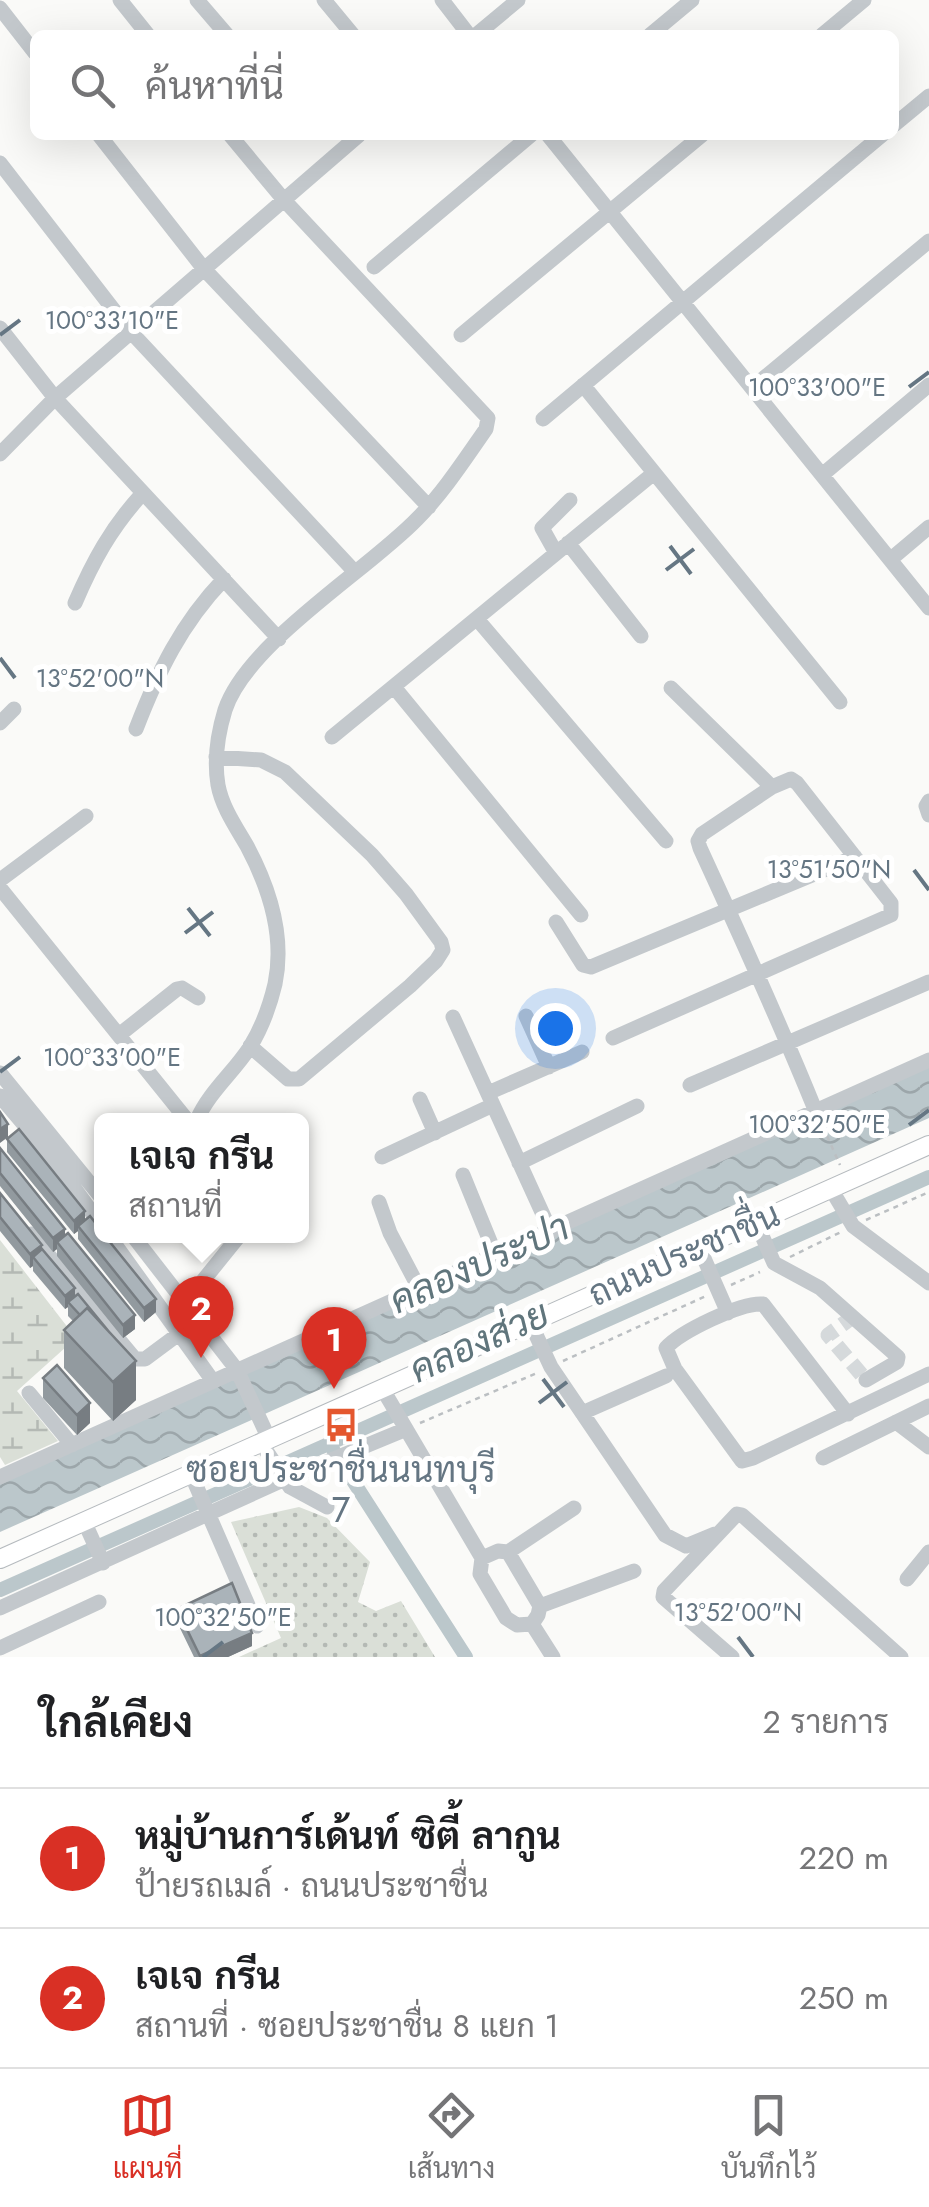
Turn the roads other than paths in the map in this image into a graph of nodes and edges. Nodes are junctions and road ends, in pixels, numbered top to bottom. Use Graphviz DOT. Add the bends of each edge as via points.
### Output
graph roads {
  1 [pos="120,0"];
  2 [pos="197,0"];
  3 [pos="324,0"];
  4 [pos="442,0"];
  5 [pos="518,0"];
  6 [pos="692,0"];
  7 [pos="864,0"];
  8 [pos="2,4"];
  9 [pos="144,30"];
  10 [pos="223,30"];
  11 [pos="349,30"];
  12 [pos="469,30"];
  13 [pos="479,30"];
  14 [pos="656,30"];
  15 [pos="828,30"];
  16 [pos="30,46"];
  17 [pos="929,96"];
  18 [pos="899,122"];
  19 [pos="103,140"];
  20 [pos="234,140"];
  21 [pos="354,140"];
  22 [pos="525,140"];
  23 [pos="552,140"];
  24 [pos="696,140"];
  25 [pos="876,140"];
  26 [pos="0,163"];
  27 [pos="284,200"];
  28 [pos="609,213"];
  29 [pos="929,241"];
  30 [pos="374,267"];
  31 [pos="204,269"];
  32 [pos="682,302"];
  33 [pos="0,328"];
  34 [pos="130,331"];
  35 [pos="461,335"];
  36 [pos="583,385"];
  37 [pos="929,385"];
  38 [pos="752,388"];
  39 [pos="54,398"];
  40 [pos="543,419"];
  41 [pos="0,454"];
  42 [pos="654,472"];
  43 [pos="822,475"];
  44 [pos="142,494"];
  45 [pos="570,500"];
  46 [pos="429,507"];
  47 [pos="929,527"];
  48 [pos="562,548"];
  49 [pos="891,559"];
  50 [pos="354,571"];
  51 [pos="224,580"];
  52 [pos="75,603"];
  53 [pos="929,608"];
  54 [pos="478,618"];
  55 [pos="641,636"];
  56 [pos="279,639"];
  57 [pos="394,688"];
  58 [pos="671,688"];
  59 [pos="840,702"];
  60 [pos="14,709"];
  61 [pos="0,723"];
  62 [pos="136,729"];
  63 [pos="332,737"];
  64 [pos="216,757"];
  65 [pos="772,787"];
  66 [pos="929,801"];
  67 [pos="929,815"];
  68 [pos="86,816"];
  69 [pos="666,841"];
  70 [pos="854,857"];
  71 [pos="0,880"];
  72 [pos="0,888"];
  73 [pos="728,909"];
  74 [pos="580,915"];
  75 [pos="556,922"];
  76 [pos="758,976"];
  77 [pos="929,982"];
  78 [pos="198,998"];
  79 [pos="526,1016"];
  80 [pos="453,1017"];
  81 [pos="118,1035"];
  82 [pos="614,1038"];
  83 [pos="788,1042"];
  84 [pos="250,1046"];
  85 [pos="582,1052"];
  86 [pos="929,1060"];
  87 [pos="549,1067"];
  88 [pos="0,1073"];
  89 [pos="690,1085"];
  90 [pos="0,1096"];
  91 [pos="420,1099"];
  92 [pos="491,1099"];
  93 [pos="637,1106"];
  94 [pos="181,1113"];
  95 [pos="193,1113"];
  96 [pos="817,1113"];
  97 [pos="435,1133"];
  98 [pos="929,1145"];
  99 [pos="382,1157"];
  100 [pos="519,1162"];
  101 [pos="463,1175"];
  102 [pos="94,1188"];
  103 [pos="835,1197"];
  104 [pos="379,1202"];
  105 [pos="94,1215"];
  106 [pos="23,1224"];
  107 [pos="759,1230"];
  108 [pos="551,1232"];
  109 [pos="114,1243"];
  110 [pos="138,1243"];
  111 [pos="233,1243"];
  112 [pos="703,1255"];
  113 [pos="496,1256"];
  114 [pos="929,1283"];
  115 [pos="420,1290"];
  116 [pos="185,1303"];
  117 [pos="728,1313"];
  118 [pos="535,1330"];
  119 [pos="180,1333"];
  120 [pos="237,1371"];
  121 [pos="929,1374"];
  122 [pos="666,1376"];
  123 [pos="866,1380"];
  124 [pos="213,1381"];
  125 [pos="29,1393"];
  126 [pos="387,1396"];
  127 [pos="929,1406"];
  128 [pos="582,1413"];
  129 [pos="848,1414"];
  130 [pos="896,1422"];
  131 [pos="402,1426"];
  132 [pos="265,1441"];
  133 [pos="72,1445"];
  134 [pos="929,1447"];
  135 [pos="824,1458"];
  136 [pos="0,1477"];
  137 [pos="281,1478"];
  138 [pos="194,1481"];
  139 [pos="327,1506"];
  140 [pos="574,1508"];
  141 [pos="207,1511"];
  142 [pos="88,1530"];
  143 [pos="719,1533"];
  144 [pos="508,1552"];
  145 [pos="929,1552"];
  146 [pos="482,1558"];
  147 [pos="0,1559"];
  148 [pos="102,1559"];
  149 [pos="634,1571"];
  150 [pos="908,1579"];
  151 [pos="99,1602"];
  152 [pos="540,1606"];
  153 [pos="0,1608"];
  154 [pos="532,1624"];
  155 [pos="258,1626"];
  156 [pos="0,1648"];
  157 [pos="553,1657"];
  158 [pos="732,1657"];
  159 [pos="901,1657"];
  1 -- 9 [label="street"];
  2 -- 10 [label="street"];
  3 -- 11 [label="street"];
  4 -- 12 [label="street"];
  5 -- 13 [label="street"];
  6 -- 14 [label="street"];
  7 -- 15 [label="street"];
  8 -- 16 [label="street"];
  17 -- 18 [label="street"];
  19 -- 31 [label="street"];
  20 -- 27 [label="street"];
  21 -- 27 [label="street"];
  22 -- 30 [label="street"];
  23 -- 28 [label="street"];
  24 -- 28 [label="street"];
  25 -- 32 [label="street"];
  26 -- 34 [label="street"];
  27 -- 31 [label="street"];
  27 -- 46 [label="street" via="488,418"];
  28 -- 32 [label="street"];
  28 -- 35 [label="street"];
  29 -- 38 [label="street"];
  31 -- 34 [label="street"];
  31 -- 46 [label="street"];
  32 -- 36 [label="street"];
  32 -- 38 [label="street"];
  33 -- 39 [label="street"];
  34 -- 39 [label="street"];
  34 -- 50 [label="street"];
  36 -- 40 [label="street"];
  36 -- 42 [label="street"];
  37 -- 43 [label="street"];
  38 -- 43 [label="street"];
  39 -- 41 [label="street"];
  39 -- 44 [label="street"];
  42 -- 48 [label="street"];
  42 -- 59 [label="street"];
  43 -- 49 [label="street"];
  44 -- 51 [label="street"];
  44 -- 52 [label="street" via="98,549"];
  45 -- 48 [label="street" via="542,528"];
  46 -- 50 [label="street"];
  47 -- 49 [label="street"];
  48 -- 54 [label="street"];
  48 -- 55 [label="street"];
  49 -- 53 [label="street"];
  50 -- 56 [label="street"];
  51 -- 56 [label="street"];
  51 -- 62 [label="street" via="181,630"];
  54 -- 57 [label="street"];
  54 -- 69 [label="street"];
  56 -- 64 [label="street" via="234,690"];
  57 -- 63 [label="street"];
  57 -- 74 [label="street"];
  58 -- 65 [label="street"];
  60 -- 61 [label="street"];
  64 -- 84 [label="street" via="223,800 275,918 279,952 268,1009"];
  64 -- 84 [label="street" via="261,760 285,772 406,894 442,950 410,986 299,1079 288,1079"];
  65 -- 70 [label="street" via="788,778 797,783"];
  65 -- 73 [label="street" via="698,841"];
  66 -- 67 [label="street"];
  68 -- 71 [label="street"];
  70 -- 73 [label="street"];
  70 -- 76 [label="street" via="891,903 891,915"];
  72 -- 81 [label="street"];
  73 -- 75 [label="street" via="587,967"];
  73 -- 76 [label="street"];
  76 -- 82 [label="street"];
  76 -- 83 [label="street"];
  77 -- 83 [label="street"];
  78 -- 81 [label="street" via="177,989"];
  79 -- 87 [label="street"];
  80 -- 92 [label="street"];
  81 -- 94 [label="street"];
  83 -- 89 [label="street"];
  83 -- 96 [label="street"];
  84 -- 95 [label="street"];
  85 -- 87 [label="street"];
  86 -- 96 [label="street"];
  87 -- 92 [label="street"];
  88 -- 102 [label="street"];
  90 -- 105 [label="street"];
  91 -- 97 [label="street"];
  92 -- 97 [label="street"];
  92 -- 100 [label="street"];
  93 -- 100 [label="street"];
  96 -- 108 [label="street"];
  97 -- 99 [label="street"];
  98 -- 103 [label="main road, ถนนประชาชื่น"];
  100 -- 108 [label="street"];
  101 -- 113 [label="street"];
  103 -- 107 [label="main road, ถนนประชาชื่น"];
  103 -- 114 [label="street" via="851,1223"];
  104 -- 115 [label="street"];
  106 -- 119 [label="street" via="135,1359 145,1359"];
  107 -- 112 [label="main road, ถนนประชาชื่น"];
  107 -- 123 [label="street" via="773,1262 820,1288 898,1358"];
  108 -- 113 [label="street"];
  109 -- 119 [label="street"];
  110 -- 116 [label="street"];
  111 -- 116 [label="street"];
  112 -- 117 [label="street"];
  112 -- 118 [label="main road, ถนนประชาชื่น"];
  113 -- 115 [label="street"];
  115 -- 120 [label="street"];
  116 -- 120 [label="street"];
  117 -- 129 [label="street" via="762,1304"];
  117 -- 129 [label="street" via="674,1340 666,1352 738,1458 753,1458"];
  118 -- 126 [label="main road, ถนนประชาชื่น"];
  118 -- 128 [label="street"];
  119 -- 124 [label="street"];
  120 -- 124 [label="street"];
  120 -- 132 [label="street"];
  121 -- 129 [label="street"];
  122 -- 128 [label="street"];
  124 -- 133 [label="street"];
  125 -- 133 [label="street"];
  126 -- 131 [label="street"];
  126 -- 132 [label="main road, ถนนประชาชื่น"];
  127 -- 130 [label="street"];
  128 -- 143 [label="street" via="665,1535 686,1546"];
  130 -- 134 [label="street"];
  130 -- 135 [label="street"];
  131 -- 137 [label="street"];
  131 -- 146 [label="street"];
  132 -- 137 [label="street"];
  132 -- 138 [label="main road, ถนนประชาชื่น"];
  133 -- 136 [label="street"];
  137 -- 139 [label="street"];
  137 -- 141 [label="street"];
  138 -- 141 [label="street"];
  138 -- 142 [label="main road, ถนนประชาชื่น"];
  140 -- 144 [label="street"];
  141 -- 148 [label="street"];
  141 -- 155 [label="street"];
  142 -- 147 [label="main road, ถนนประชาชื่น"];
  142 -- 148 [label="street"];
  143 -- 158 [label="street" via="663,1597"];
  143 -- 159 [label="street" via="742,1514"];
  144 -- 146 [label="street"];
  144 -- 152 [label="street"];
  145 -- 150 [label="street"];
  146 -- 154 [label="street" via="480,1574 506,1618"];
  148 -- 153 [label="street"];
  149 -- 152 [label="street"];
  151 -- 156 [label="street"];
  152 -- 154 [label="street"];
  154 -- 157 [label="street"];
}
